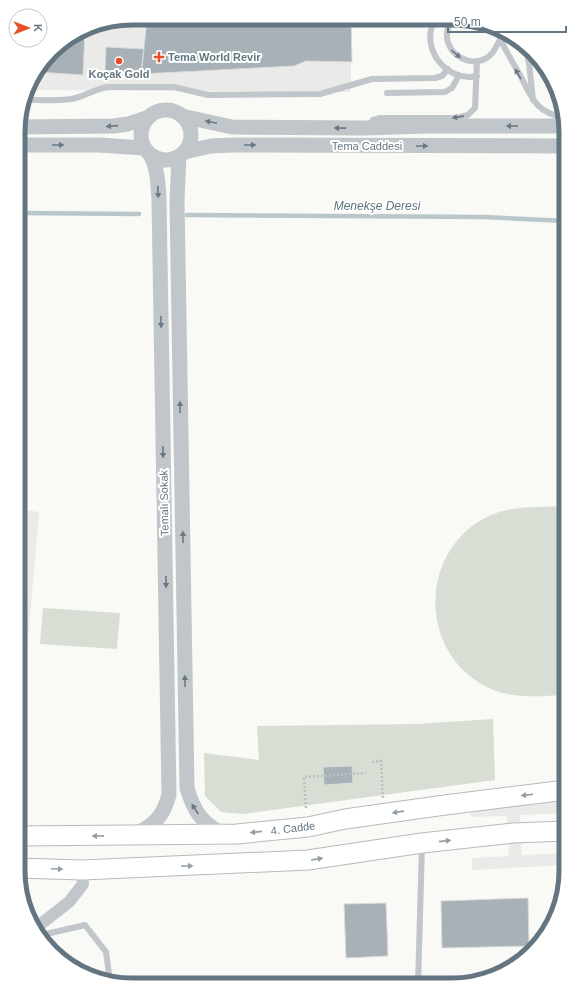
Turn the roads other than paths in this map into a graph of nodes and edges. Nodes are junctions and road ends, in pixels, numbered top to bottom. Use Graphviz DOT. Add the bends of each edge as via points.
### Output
graph roads {
  1 [pos="433,25"];
  2 [pos="450,25"];
  3 [pos="501,37"];
  4 [pos="503,38"];
  5 [pos="527,55"];
  6 [pos="477,61"];
  7 [pos="448,69"];
  8 [pos="459,74"];
  9 [pos="477,76"];
  10 [pos="387,93"];
  11 [pos="30,100"];
  12 [pos="533,102"];
  13 [pos="149,116"];
  14 [pos="182,116"];
  15 [pos="558,116"];
  16 [pos="559,126"];
  17 [pos="25,127"];
  18 [pos="366,128"];
  19 [pos="25,145"];
  20 [pos="559,146"];
  21 [pos="147,151"];
  22 [pos="181,154"];
  23 [pos="559,791"];
  24 [pos="559,831"];
  25 [pos="224,835"];
  26 [pos="25,836"];
  27 [pos="131,836"];
  28 [pos="422,843"];
  29 [pos="25,868"];
  30 [pos="82,870"];
  31 [pos="39,925"];
  32 [pos="46,934"];
  33 [pos="109,975"];
  34 [pos="418,978"];
  1 -- 7 [label="lane" via="429,44 437,59"];
  2 -- 6 [label="lane, one-way" via="446,32 448,45 453,53 461,58"];
  3 -- 6 [label="lane" via="492,54"];
  12 -- 4 [label="lane, one-way"];
  5 -- 12 [label="lane"];
  6 -- 9 [label="lane"];
  7 -- 8 [label="lane"];
  7 -- 11 [label="lane" via="442,76 435,78 372,79 320,94 208,95 174,87 109,87 70,99"];
  8 -- 9 [label="lane"];
  8 -- 10 [label="lane" via="452,88 446,92"];
  9 -- 18 [label="lane, one-way" via="475,108 468,115 456,118 380,118 373,120"];
  12 -- 15 [label="lane" via="546,112"];
  13 -- 14 [label="street" via="165,110"];
  13 -- 17 [label="street, one-way" via="114,126"];
  13 -- 21 [label="street" via="141,131"];
  18 -- 14 [label="street, one-way" via="232,127"];
  14 -- 22 [label="street" via="190,131 190,139"];
  16 -- 18 [label="street, one-way"];
  19 -- 21 [label="street, one-way" via="99,145"];
  22 -- 20 [label="street, Tema Caddesi, one-way" via="211,146 234,145"];
  21 -- 22 [label="street" via="162,160 170,160"];
  21 -- 27 [label="street, Temalı Sokak, one-way" via="155,164 159,200 169,795 159,818 148,828"];
  25 -- 22 [label="street, one-way" via="204,822 192,806 187,788 177,201"];
  23 -- 25 [label="main road, 4. Cadde, one-way" via="384,814 308,827"];
  28 -- 24 [label="main road, one-way" via="513,833"];
  25 -- 27 [label="main road, 4. Cadde"];
  27 -- 26 [label="main road, 4. Cadde, one-way"];
  30 -- 28 [label="main road, one-way" via="308,860"];
  28 -- 34 [label="lane"];
  29 -- 30 [label="main road, one-way"];
  30 -- 31 [label="street" via="83,884 69,902"];
  32 -- 33 [label="lane" via="85,925 106,952"];
}
